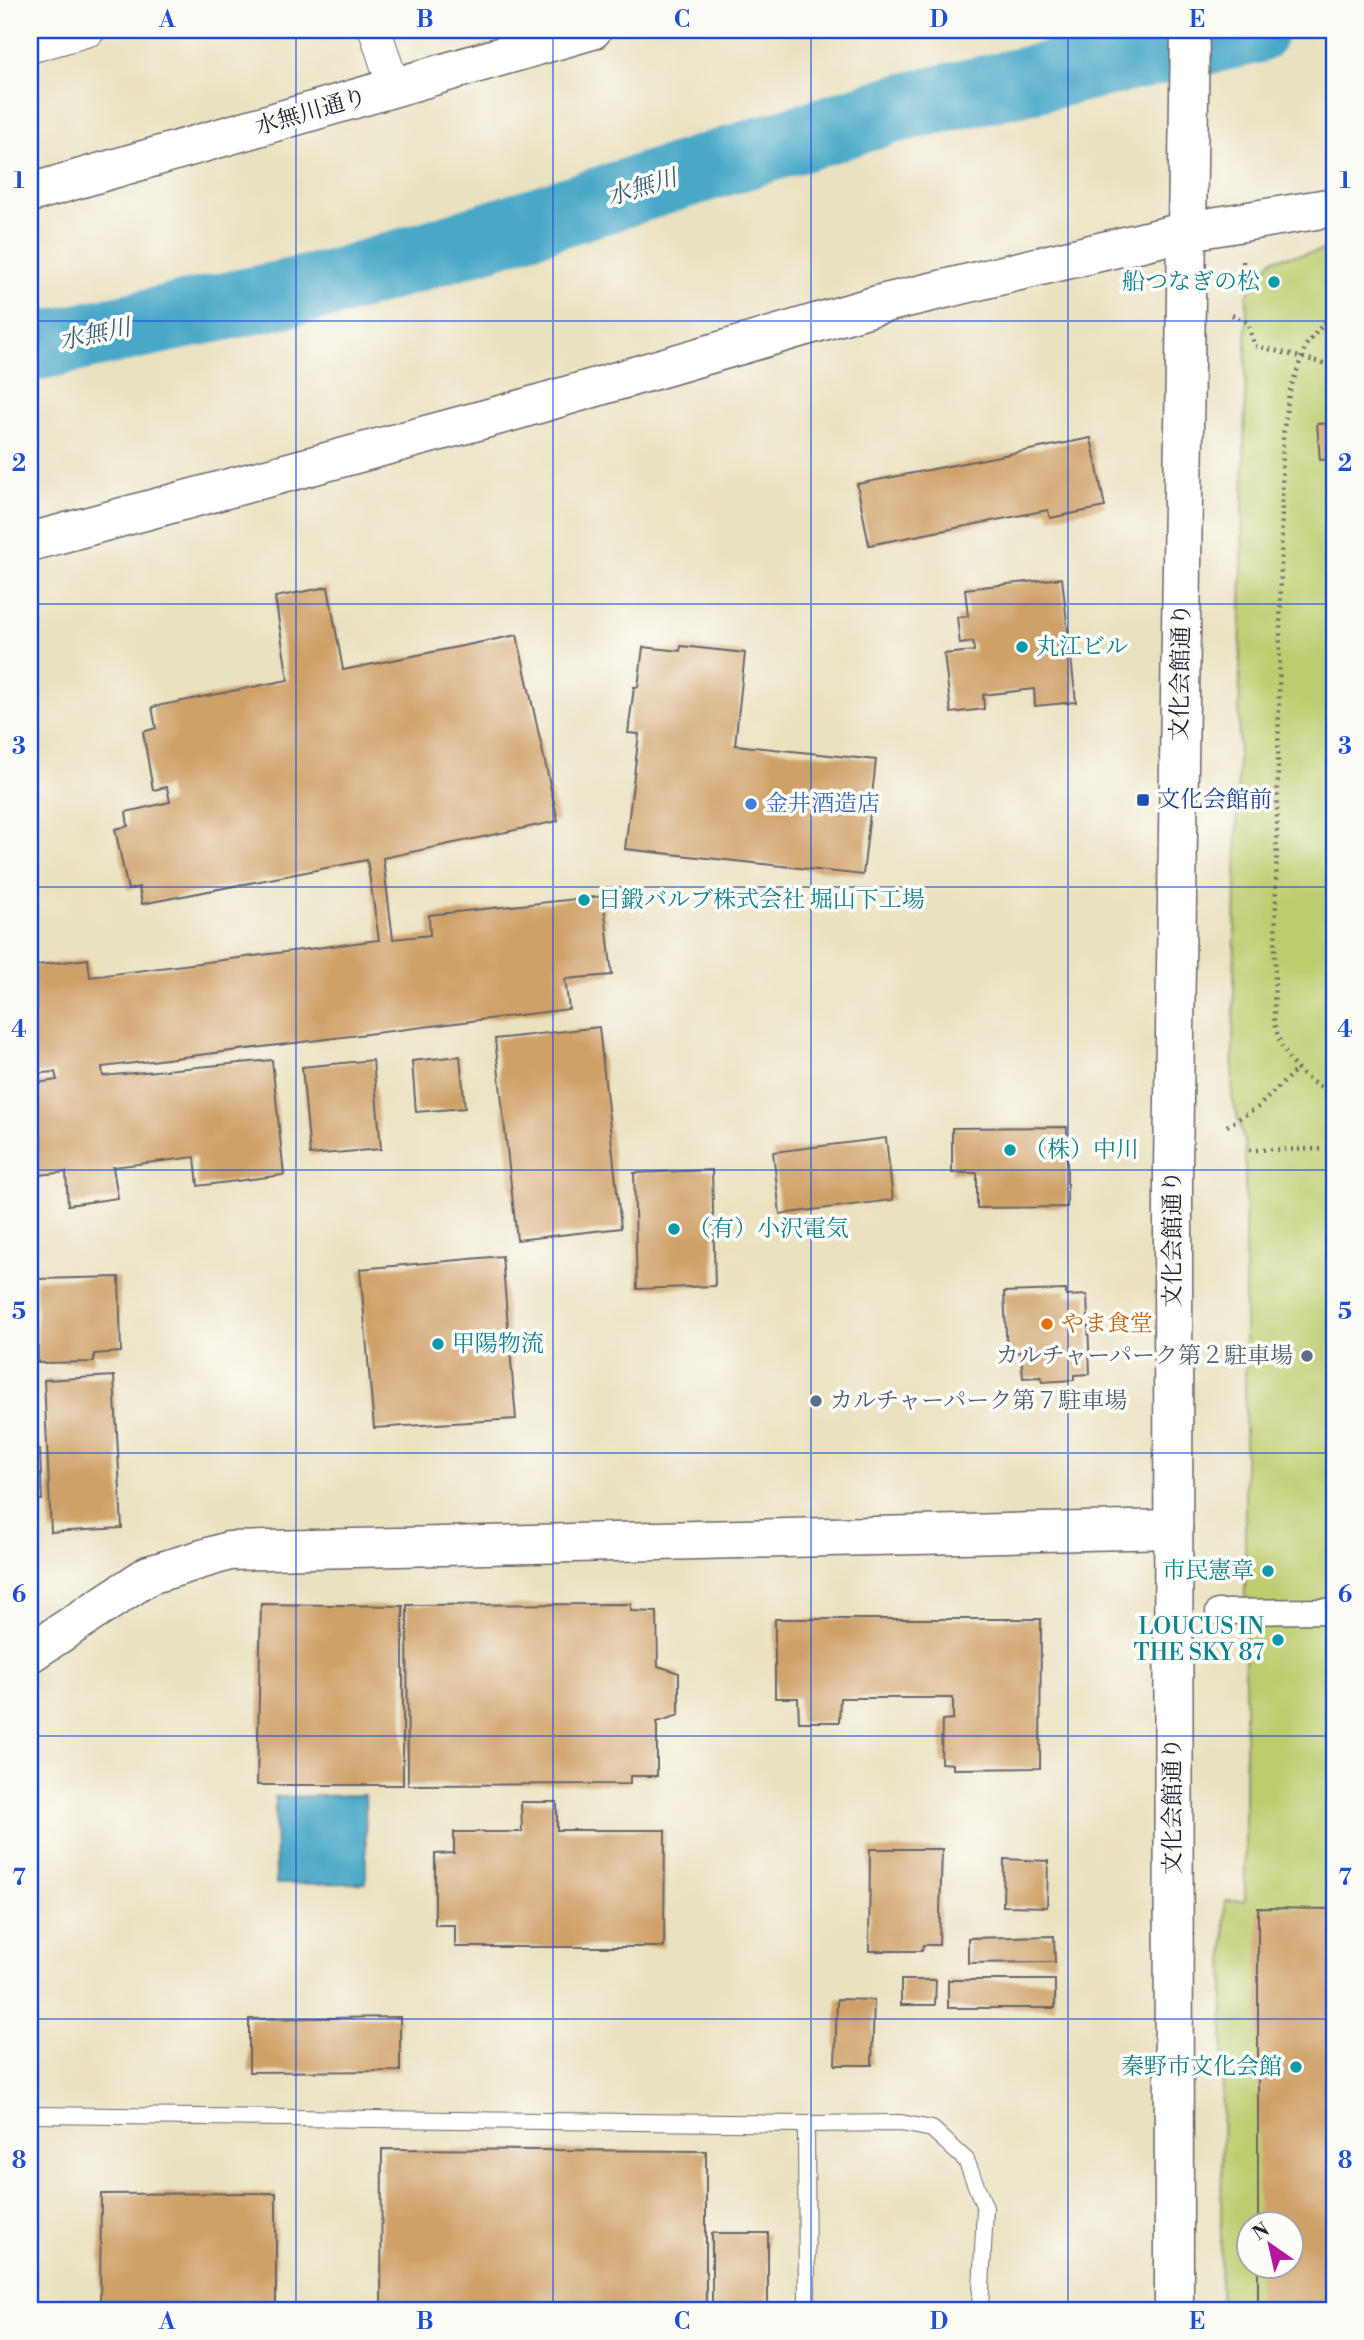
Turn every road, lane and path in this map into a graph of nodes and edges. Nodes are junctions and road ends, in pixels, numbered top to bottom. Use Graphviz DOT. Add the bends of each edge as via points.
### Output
graph roads {
  1 [pos="89,30"];
  2 [pos="375,30"];
  3 [pos="592,30"];
  4 [pos="1190,30"];
  5 [pos="30,47"];
  6 [pos="394,88"];
  7 [pos="30,193"];
  8 [pos="1334,207"];
  9 [pos="1188,231"];
  10 [pos="1243,257"];
  11 [pos="1244,274"];
  12 [pos="1334,311"];
  13 [pos="1232,315"];
  14 [pos="1334,398"];
  15 [pos="30,542"];
  16 [pos="1296,1070"];
  17 [pos="1334,1092"];
  18 [pos="1227,1126"];
  19 [pos="1334,1149"];
  20 [pos="1249,1150"];
  21 [pos="1173,1529"];
  22 [pos="1334,1611"];
  23 [pos="1218,1612"];
  24 [pos="30,1653"];
  25 [pos="30,2115"];
  26 [pos="806,2124"];
  27 [pos="807,2310"];
  28 [pos="980,2310"];
  29 [pos="1174,2310"];
  1 -- 5 [label="street"];
  2 -- 6 [label="street"];
  3 -- 6 [label="street, 水無川通り"];
  4 -- 9 [label="street, 文化会館通り"];
  6 -- 7 [label="street, 水無川通り"];
  8 -- 9 [label="street"];
  9 -- 15 [label="street" via="881,304 512,412"];
  9 -- 21 [label="street, 文化会館通り" via="1173,1167"];
  10 -- 11 [label="path"];
  12 -- 16 [label="path" via="1306,345 1289,393 1283,435 1274,1022 1280,1047"];
  13 -- 14 [label="path, bridge" via="1247,322 1255,346 1332,366"];
  16 -- 17 [label="path" via="1318,1087"];
  16 -- 18 [label="path" via="1258,1107"];
  19 -- 20 [label="path"];
  21 -- 24 [label="street" via="229,1551 149,1575"];
  21 -- 29 [label="street, 文化会館通り"];
  22 -- 23 [label="street"];
  25 -- 26 [label="lane"];
  26 -- 27 [label="lane"];
  26 -- 28 [label="lane" via="901,2123 932,2129 966,2160 985,2208"];
}
